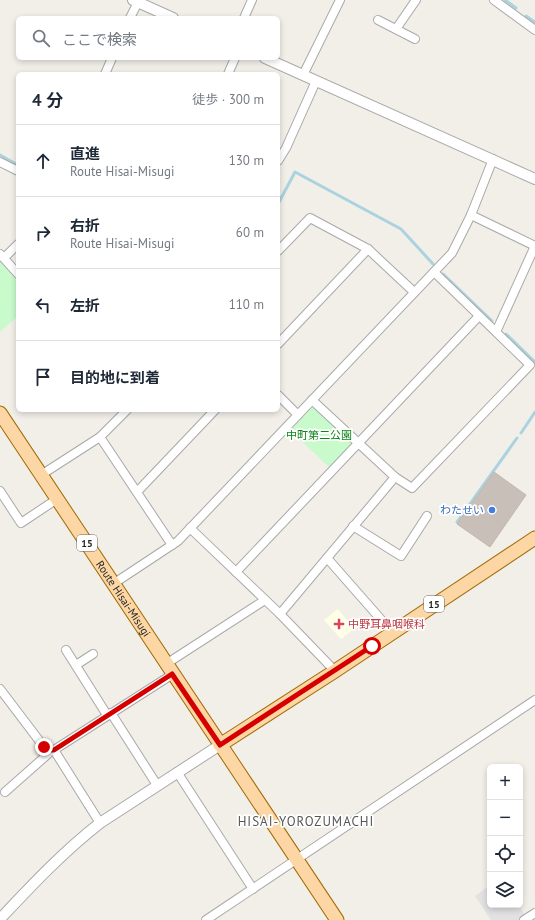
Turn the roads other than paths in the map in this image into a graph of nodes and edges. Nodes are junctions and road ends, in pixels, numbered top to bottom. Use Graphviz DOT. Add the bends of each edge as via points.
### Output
graph roads {
  1 [pos="252,0"];
  2 [pos="340,0"];
  3 [pos="416,0"];
  4 [pos="494,0"];
  5 [pos="136,1"];
  6 [pos="131,16"];
  7 [pos="169,16"];
  8 [pos="245,16"];
  9 [pos="378,20"];
  10 [pos="396,29"];
  11 [pos="535,30"];
  12 [pos="415,39"];
  13 [pos="111,60"];
  14 [pos="234,60"];
  15 [pos="269,60"];
  16 [pos="106,72"];
  17 [pos="229,72"];
  18 [pos="303,75"];
  19 [pos="316,81"];
  20 [pos="280,158"];
  21 [pos="494,159"];
  22 [pos="0,162"];
  23 [pos="16,171"];
  24 [pos="535,179"];
  25 [pos="471,215"];
  26 [pos="16,246"];
  27 [pos="535,246"];
  28 [pos="280,249"];
  29 [pos="368,249"];
  30 [pos="2,256"];
  31 [pos="16,272"];
  32 [pos="434,272"];
  33 [pos="414,292"];
  34 [pos="479,316"];
  35 [pos="496,332"];
  36 [pos="280,342"];
  37 [pos="280,398"];
  38 [pos="312,400"];
  39 [pos="124,412"];
  40 [pos="213,412"];
  41 [pos="0,413"];
  42 [pos="298,415"];
  43 [pos="100,436"];
  44 [pos="359,443"];
  45 [pos="42,475"];
  46 [pos="395,477"];
  47 [pos="0,491"];
  48 [pos="137,492"];
  49 [pos="57,499"];
  50 [pos="427,516"];
  51 [pos="354,526"];
  52 [pos="190,528"];
  53 [pos="535,538"];
  54 [pos="172,546"];
  55 [pos="327,558"];
  56 [pos="236,572"];
  57 [pos="113,584"];
  58 [pos="265,600"];
  59 [pos="280,614"];
  60 [pos="392,632"];
  61 [pos="66,650"];
  62 [pos="93,654"];
  63 [pos="76,665"];
  64 [pos="169,669"];
  65 [pos="335,671"];
  66 [pos="0,690"];
  67 [pos="535,700"];
  68 [pos="109,714"];
  69 [pos="220,745"];
  70 [pos="52,750"];
  71 [pos="177,772"];
  72 [pos="157,785"];
  73 [pos="5,792"];
  74 [pos="100,823"];
  75 [pos="297,860"];
  76 [pos="253,889"];
  77 [pos="535,913"];
  78 [pos="0,919"];
  79 [pos="206,920"];
  80 [pos="337,920"];
  81 [pos="524,920"];
  1 -- 8 [label="street"];
  2 -- 18 [label="street"];
  3 -- 10 [label="street"];
  4 -- 11 [label="street"];
  5 -- 6 [label="street"];
  5 -- 7 [label="street"];
  9 -- 10 [label="street"];
  10 -- 12 [label="street"];
  13 -- 16 [label="street"];
  14 -- 17 [label="street"];
  15 -- 18 [label="street"];
  18 -- 19 [label="street"];
  19 -- 20 [label="street"];
  19 -- 21 [label="street"];
  21 -- 24 [label="street"];
  21 -- 25 [label="street"];
  22 -- 23 [label="street"];
  25 -- 27 [label="street"];
  25 -- 32 [label="street" via="452,253"];
  26 -- 30 [label="street"];
  27 -- 35 [label="street"];
  28 -- 29 [label="street" via="310,218"];
  29 -- 33 [label="street"];
  29 -- 36 [label="street"];
  30 -- 31 [label="street"];
  32 -- 33 [label="street"];
  32 -- 34 [label="street"];
  33 -- 38 [label="street"];
  34 -- 35 [label="street"];
  34 -- 44 [label="street"];
  35 -- 46 [label="street" via="530,365 412,488"];
  37 -- 42 [label="street"];
  38 -- 42 [label="street"];
  38 -- 44 [label="street"];
  39 -- 43 [label="street"];
  40 -- 48 [label="street"];
  41 -- 45 [label="main road, Route Hisai-Misugi / 15"];
  42 -- 52 [label="street"];
  43 -- 45 [label="street"];
  43 -- 48 [label="street"];
  44 -- 46 [label="street"];
  44 -- 56 [label="street"];
  45 -- 49 [label="main road, Route Hisai-Misugi / 15"];
  46 -- 51 [label="street"];
  47 -- 49 [label="street" via="21,523"];
  48 -- 54 [label="street"];
  49 -- 57 [label="main road, Route Hisai-Misugi / 15"];
  50 -- 51 [label="street" via="401,556"];
  51 -- 55 [label="street"];
  52 -- 54 [label="street"];
  52 -- 56 [label="street"];
  53 -- 60 [label="main road, 15"];
  54 -- 57 [label="street"];
  55 -- 59 [label="street"];
  55 -- 60 [label="street"];
  56 -- 58 [label="street"];
  57 -- 64 [label="main road, Route Hisai-Misugi / 15"];
  58 -- 59 [label="street"];
  58 -- 64 [label="street"];
  59 -- 65 [label="street"];
  60 -- 65 [label="main road, 15"];
  61 -- 63 [label="street"];
  62 -- 63 [label="street"];
  63 -- 68 [label="street"];
  64 -- 68 [label="street"];
  64 -- 69 [label="main road, Route Hisai-Misugi / 15"];
  65 -- 69 [label="main road, 15"];
  66 -- 70 [label="street" via="44,747"];
  67 -- 75 [label="street"];
  68 -- 70 [label="street"];
  68 -- 72 [label="street"];
  69 -- 71 [label="street"];
  69 -- 75 [label="main road, Route Hisai-Misugi / 15"];
  70 -- 73 [label="street"];
  70 -- 74 [label="street"];
  71 -- 72 [label="street"];
  71 -- 76 [label="street"];
  72 -- 74 [label="street"];
  74 -- 78 [label="street" via="58,858"];
  75 -- 76 [label="street"];
  75 -- 80 [label="main road, Route Hisai-Misugi / 15"];
  76 -- 79 [label="street"];
  77 -- 81 [label="street"];
}
